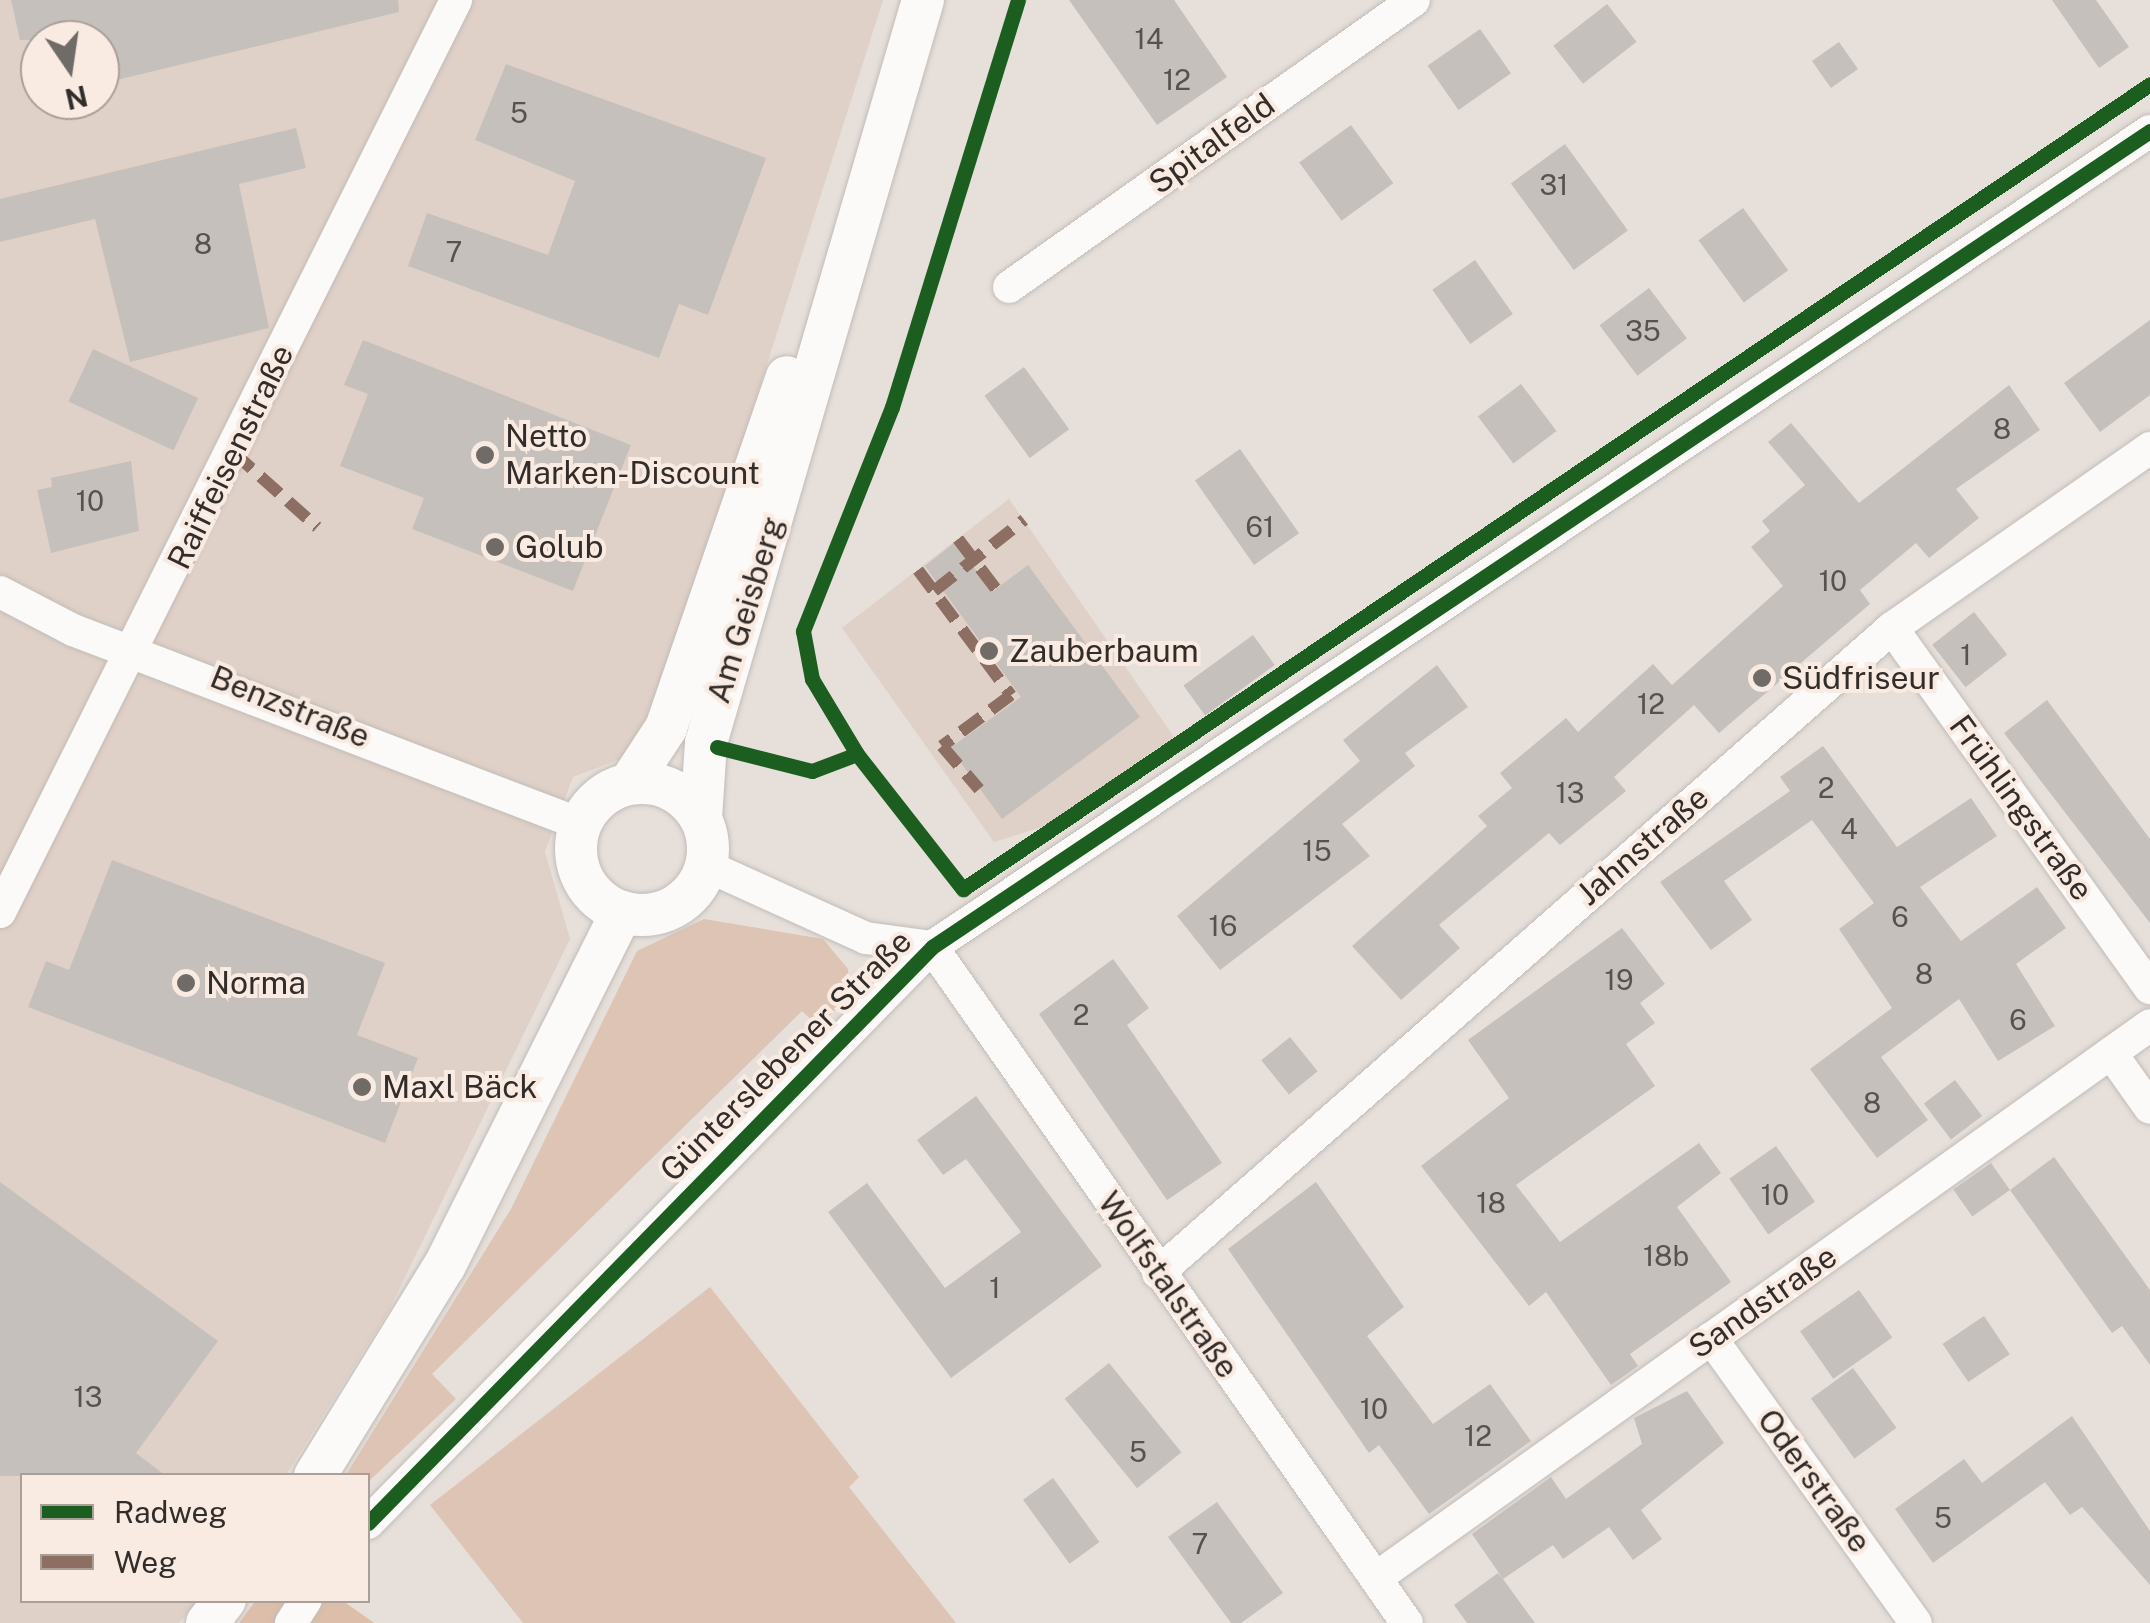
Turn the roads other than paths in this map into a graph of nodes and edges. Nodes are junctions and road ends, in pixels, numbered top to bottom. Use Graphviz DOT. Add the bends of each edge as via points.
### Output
graph roads {
  1 [pos="456,0"];
  2 [pos="924,0"];
  3 [pos="1414,0"];
  4 [pos="2150,131"];
  5 [pos="849,230"];
  6 [pos="1009,287"];
  7 [pos="2150,448"];
  8 [pos="0,592"];
  9 [pos="1892,628"];
  10 [pos="138,648"];
  11 [pos="630,783"];
  12 [pos="702,818"];
  13 [pos="580,824"];
  14 [pos="707,866"];
  15 [pos="0,912"];
  16 [pos="622,912"];
  17 [pos="932,946"];
  18 [pos="2150,988"];
  19 [pos="2150,1025"];
  20 [pos="2111,1054"];
  21 [pos="2150,1108"];
  22 [pos="1158,1273"];
  23 [pos="1711,1338"];
  24 [pos="317,1473"];
  25 [pos="370,1521"];
  26 [pos="1376,1578"];
  27 [pos="223,1603"];
  28 [pos="207,1623"];
  29 [pos="1407,1623"];
  30 [pos="1916,1623"];
  1 -- 10 [label="street, Raiffeisenstraße"];
  2 -- 5 [label="street, Am Geisberg"];
  3 -- 6 [label="street, Spitalfeld"];
  4 -- 17 [label="street, Günterslebener Straße"];
  5 -- 11 [label="street, Am Geisberg" via="795,353 666,728"];
  5 -- 12 [label="street, Am Geisberg" via="819,363 706,744"];
  7 -- 9 [label="street, Jahnstraße"];
  8 -- 10 [label="street, Benzstraße" via="73,630"];
  9 -- 18 [label="street, Frühlingstraße"];
  9 -- 22 [label="street, Jahnstraße"];
  10 -- 13 [label="street, Benzstraße"];
  10 -- 15 [label="street, Raiffeisenstraße"];
  11 -- 12 [label="street" via="666,786"];
  11 -- 13 [label="street" via="592,804"];
  12 -- 14 [label="street"];
  13 -- 16 [label="street" via="584,882"];
  14 -- 16 [label="street" via="676,906"];
  14 -- 17 [label="street, Günterslebener Straße" via="866,938"];
  16 -- 24 [label="street" via="445,1265"];
  17 -- 22 [label="street, Wolfstalstraße"];
  17 -- 25 [label="street, Günterslebener Straße"];
  19 -- 20 [label="street, Sandstraße"];
  20 -- 21 [label="street"];
  20 -- 23 [label="street, Sandstraße"];
  22 -- 26 [label="street, Wolfstalstraße"];
  23 -- 26 [label="street, Sandstraße"];
  23 -- 30 [label="street, Oderstraße"];
  26 -- 29 [label="street, Wolfstalstraße"];
  27 -- 28 [label="street"];
}
